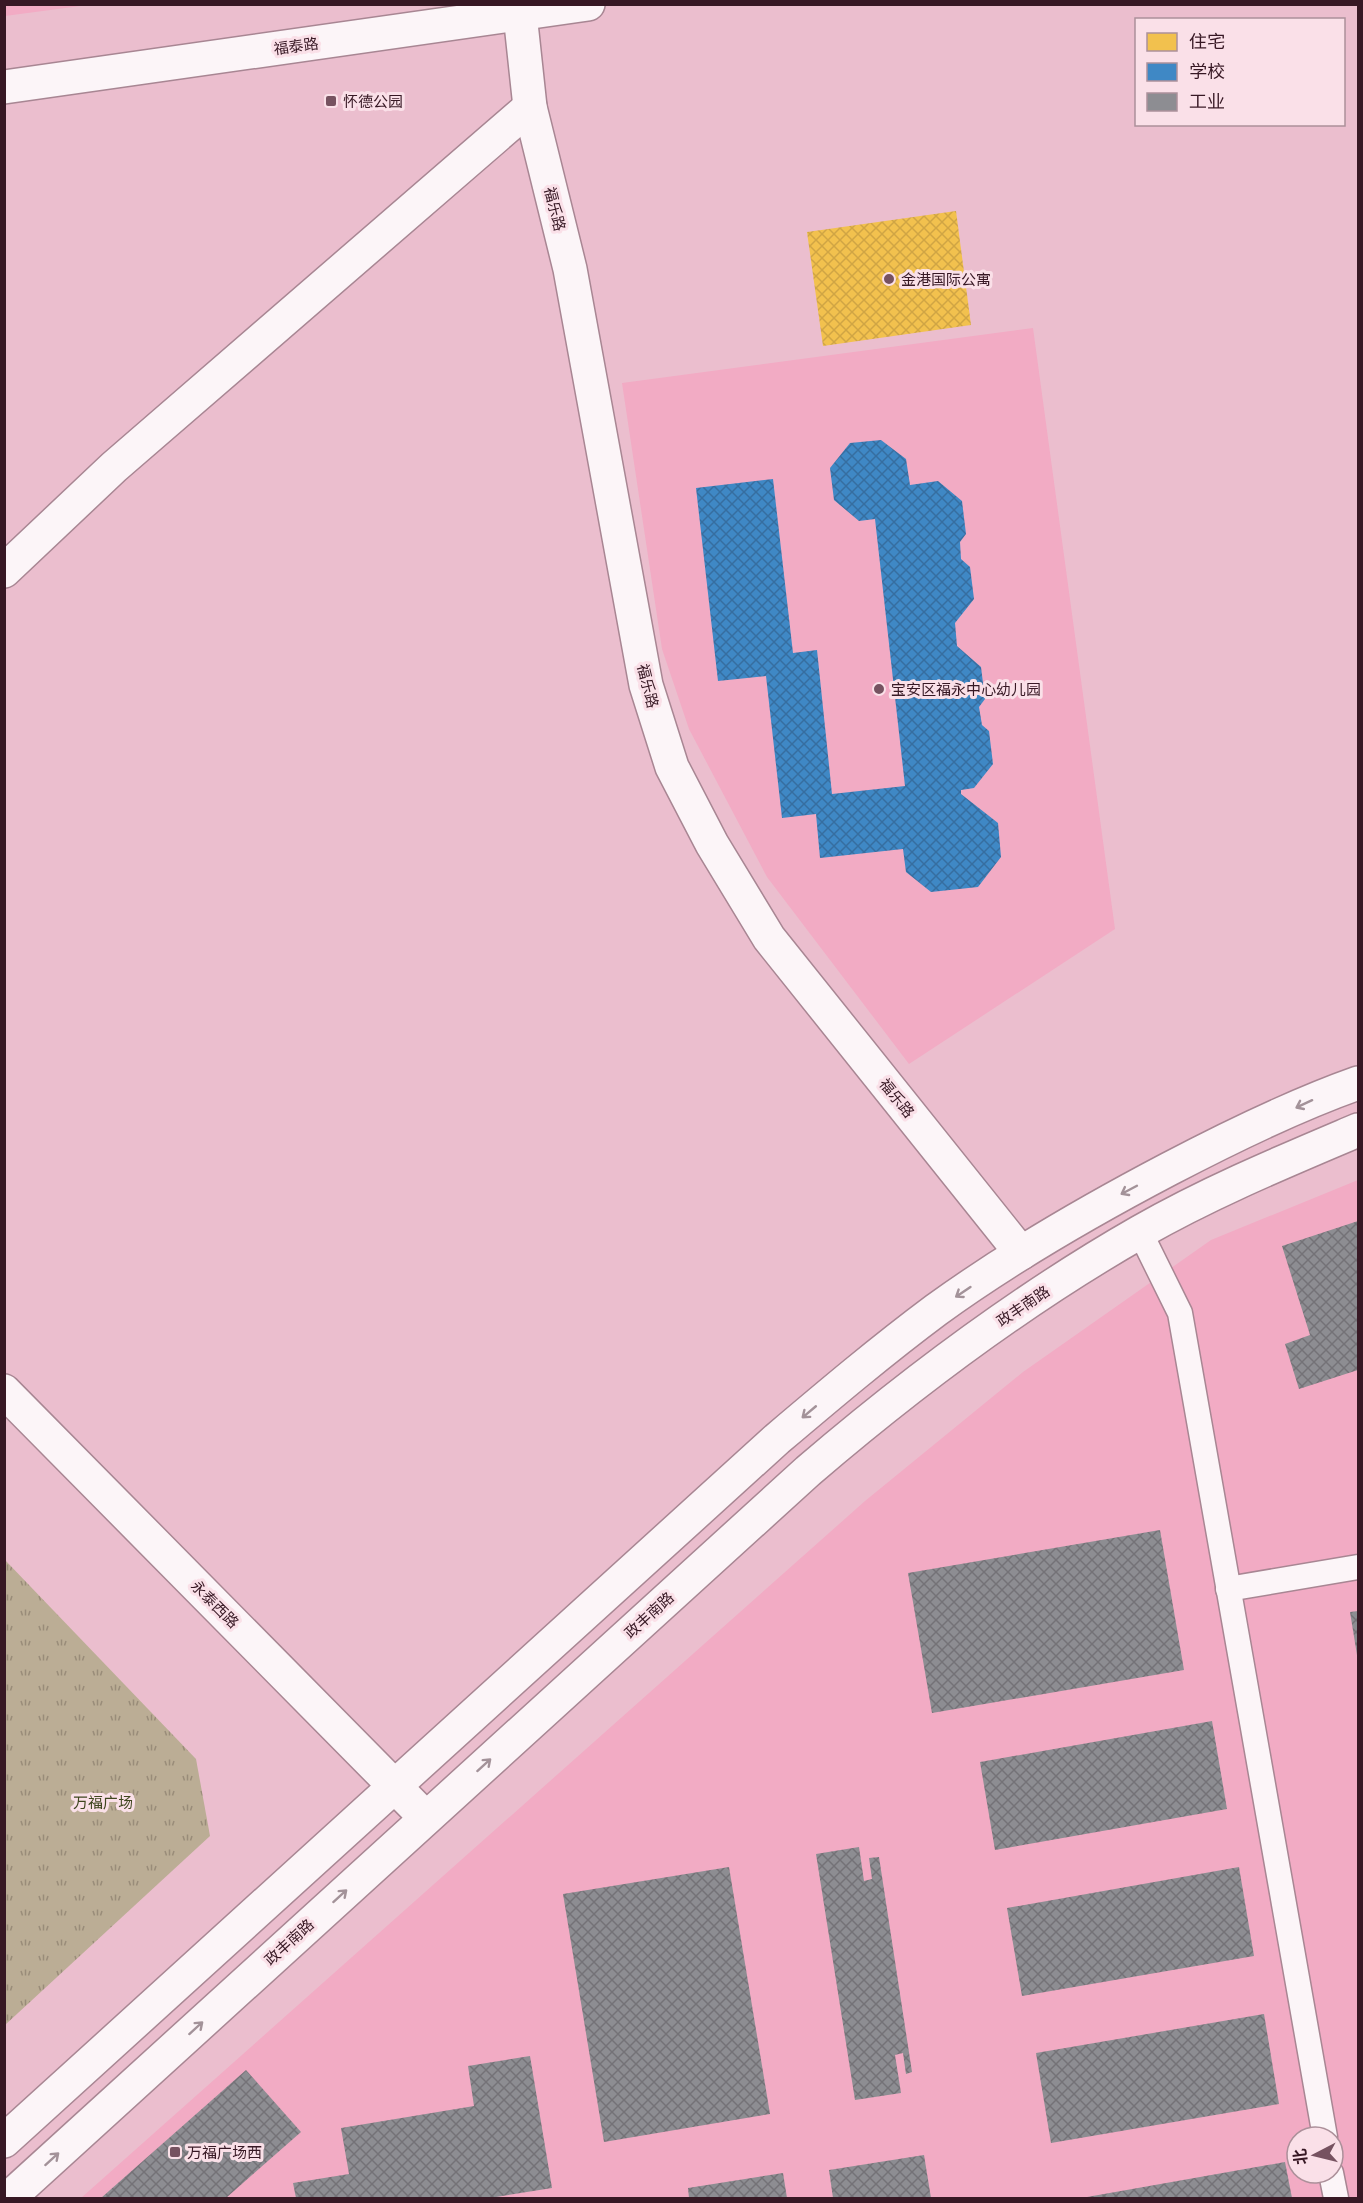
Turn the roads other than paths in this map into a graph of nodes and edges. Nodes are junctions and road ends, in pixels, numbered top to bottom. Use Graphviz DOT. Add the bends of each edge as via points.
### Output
graph roads {
  1 [pos="588,4"];
  2 [pos="520,14"];
  3 [pos="4,87"];
  4 [pos="530,107"];
  5 [pos="4,571"];
  6 [pos="1359,1083"];
  7 [pos="1359,1130"];
  8 [pos="1140,1232"];
  9 [pos="1021,1253"];
  10 [pos="4,1391"];
  11 [pos="1359,1567"];
  12 [pos="1228,1590"];
  13 [pos="395,1786"];
  14 [pos="426,1818"];
  15 [pos="1323,2125"];
  16 [pos="4,2141"];
  17 [pos="9,2199"];
  1 -- 2 [label="main road, 福泰路"];
  2 -- 3 [label="main road, 福泰路"];
  2 -- 4 [label="main road, 福乐路"];
  4 -- 5 [label="main road" via="114,467"];
  4 -- 9 [label="main road, 福乐路" via="570,269 646,685 672,767 712,844 769,938"];
  6 -- 9 [label="main road, one-way" via="1318,1097 1222,1141"];
  7 -- 8 [label="main road, 政丰南路" via="1242,1180"];
  8 -- 12 [label="lane" via="1180,1313"];
  14 -- 8 [label="main road, 政丰南路, one-way" via="882,1407 960,1348"];
  9 -- 13 [label="main road, one-way" via="937,1310 777,1439"];
  10 -- 13 [label="main road, 永泰西路"];
  11 -- 12 [label="lane"];
  12 -- 15 [label="lane"];
  13 -- 14 [label="main road, 永泰西路"];
  13 -- 16 [label="main road"];
  17 -- 14 [label="main road, 政丰南路, one-way"];
}
